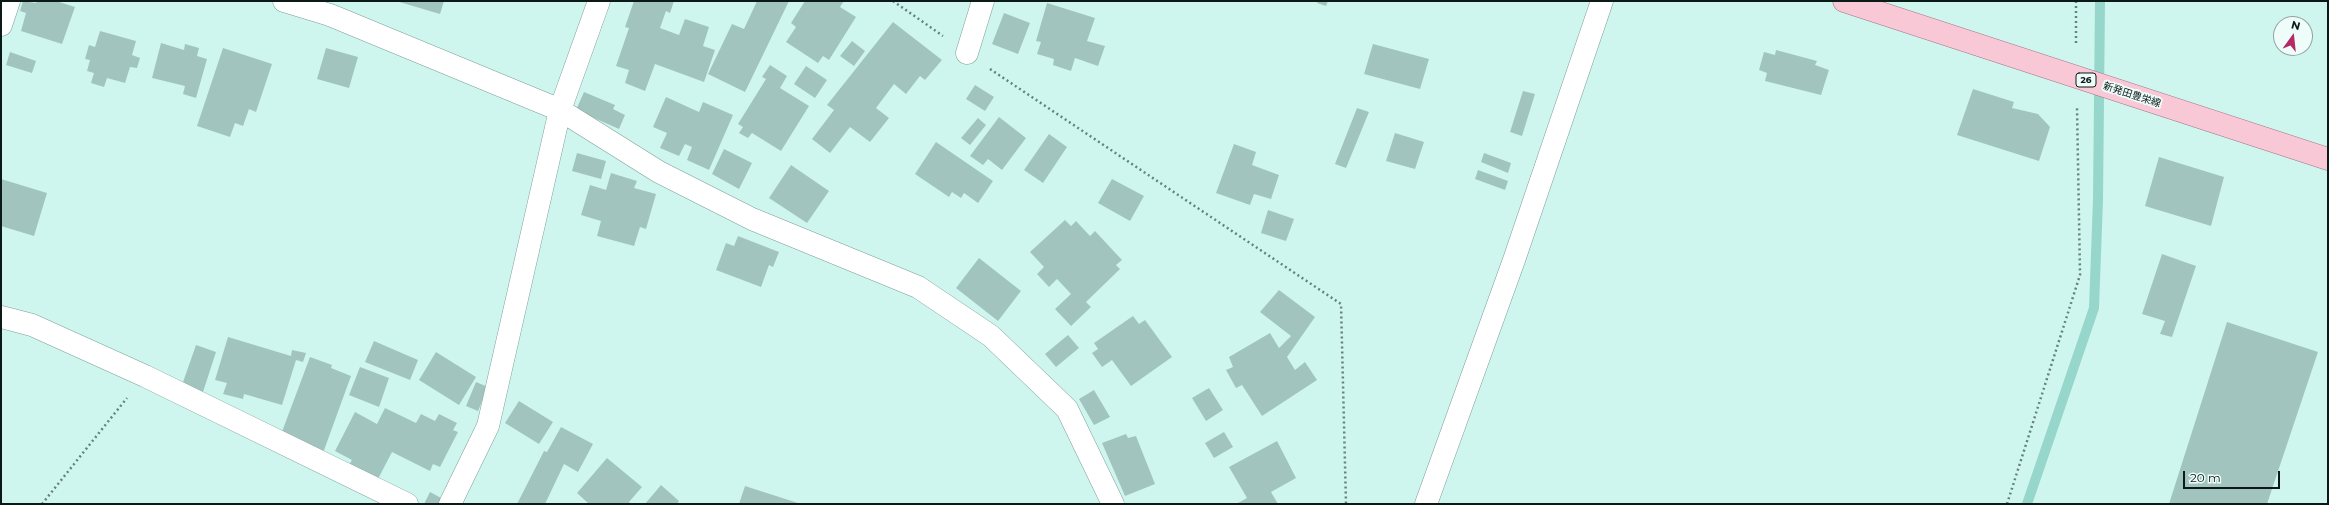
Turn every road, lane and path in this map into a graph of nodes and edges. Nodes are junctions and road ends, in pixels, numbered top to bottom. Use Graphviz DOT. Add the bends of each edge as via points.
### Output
graph roads {
  1 [pos="9,1"];
  2 [pos="284,1"];
  3 [pos="599,1"];
  4 [pos="893,1"];
  5 [pos="983,1"];
  6 [pos="1602,1"];
  7 [pos="1844,1"];
  8 [pos="2076,1"];
  9 [pos="1,25"];
  10 [pos="967,53"];
  11 [pos="2076,77"];
  12 [pos="560,110"];
  13 [pos="2328,158"];
  14 [pos="1,317"];
  15 [pos="145,376"];
  16 [pos="42,504"];
  17 [pos="407,504"];
  18 [pos="450,504"];
  19 [pos="1113,504"];
  20 [pos="1346,504"];
  21 [pos="1426,504"];
  22 [pos="2007,504"];
  1 -- 9 [label="street"];
  2 -- 12 [label="street" via="330,15"];
  3 -- 12 [label="street"];
  4 -- 10 [label="path"];
  5 -- 10 [label="street"];
  6 -- 21 [label="street" via="1514,260"];
  7 -- 11 [label="main road, 新発田豊栄線 / 26"];
  8 -- 11 [label="path"];
  10 -- 20 [label="path" via="1341,304"];
  11 -- 13 [label="main road, 新発田豊栄線 / 26"];
  11 -- 22 [label="path" via="2080,275"];
  12 -- 18 [label="street" via="488,426"];
  12 -- 19 [label="street" via="659,172 744,215 918,287 991,336 1068,409"];
  14 -- 15 [label="street" via="32,325"];
  15 -- 16 [label="path"];
  15 -- 17 [label="street"];
}
